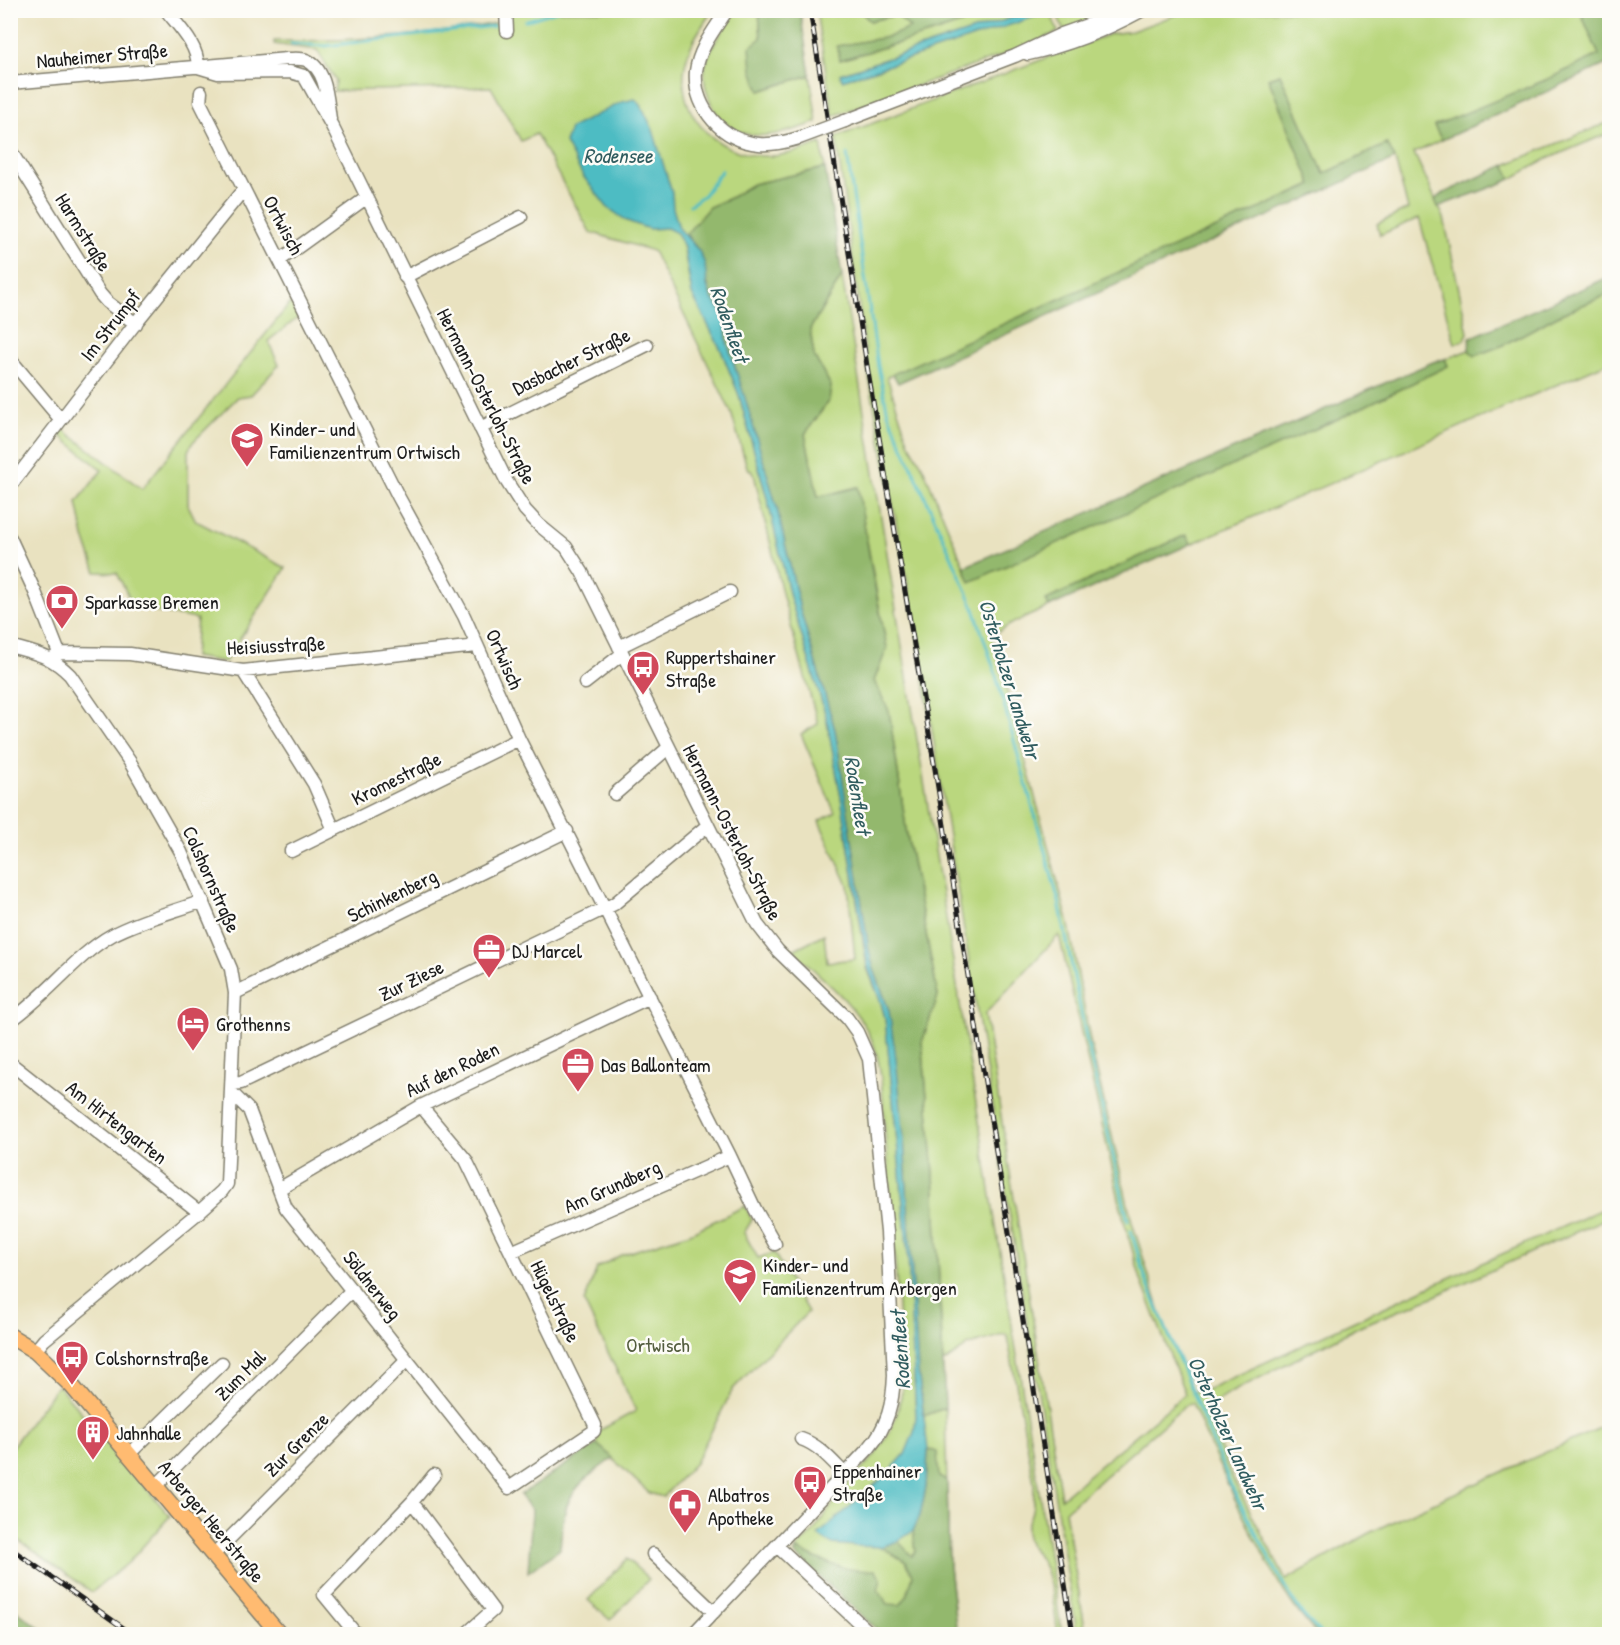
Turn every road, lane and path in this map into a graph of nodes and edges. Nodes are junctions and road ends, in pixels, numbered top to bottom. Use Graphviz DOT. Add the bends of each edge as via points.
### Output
graph roads {
  1 [pos="166,10"];
  2 [pos="506,10"];
  3 [pos="728,10"];
  4 [pos="1130,10"];
  5 [pos="1143,10"];
  6 [pos="507,31"];
  7 [pos="1016,56"];
  8 [pos="305,60"];
  9 [pos="198,67"];
  10 [pos="10,83"];
  11 [pos="308,84"];
  12 [pos="201,92"];
  13 [pos="332,126"];
  14 [pos="10,150"];
  15 [pos="243,190"];
  16 [pos="366,198"];
  17 [pos="521,218"];
  18 [pos="280,260"];
  19 [pos="405,277"];
  20 [pos="136,324"];
  21 [pos="647,345"];
  22 [pos="10,359"];
  23 [pos="61,420"];
  24 [pos="480,428"];
  25 [pos="10,486"];
  26 [pos="10,538"];
  27 [pos="730,592"];
  28 [pos="10,646"];
  29 [pos="477,646"];
  30 [pos="621,651"];
  31 [pos="55,656"];
  32 [pos="243,671"];
  33 [pos="585,683"];
  34 [pos="519,739"];
  35 [pos="668,748"];
  36 [pos="615,794"];
  37 [pos="708,825"];
  38 [pos="334,830"];
  39 [pos="567,831"];
  40 [pos="291,851"];
  41 [pos="203,902"];
  42 [pos="606,908"];
  43 [pos="235,993"];
  44 [pos="650,997"];
  45 [pos="10,1021"];
  46 [pos="10,1063"];
  47 [pos="232,1089"];
  48 [pos="421,1106"];
  49 [pos="730,1156"];
  50 [pos="279,1190"];
  51 [pos="199,1212"];
  52 [pos="775,1244"];
  53 [pos="511,1252"];
  54 [pos="352,1290"];
  55 [pos="10,1336"];
  56 [pos="35,1350"];
  57 [pos="407,1360"];
  58 [pos="222,1363"];
  59 [pos="801,1439"];
  60 [pos="129,1454"];
  61 [pos="845,1474"];
  62 [pos="434,1475"];
  63 [pos="156,1486"];
  64 [pos="509,1488"];
  65 [pos="412,1502"];
  66 [pos="777,1546"];
  67 [pos="653,1554"];
  68 [pos="213,1556"];
  69 [pos="714,1612"];
  70 [pos="279,1635"];
  71 [pos="356,1635"];
  72 [pos="466,1635"];
  73 [pos="693,1635"];
  74 [pos="871,1635"];
  1 -- 9 [label="street" via="193,47"];
  2 -- 6 [label="street"];
  3 -- 7 [label="street, bridge" via="701,54 697,79 702,104 710,118 720,129 747,142 800,138"];
  4 -- 7 [label="street" via="1062,34"];
  5 -- 7 [label="street" via="1065,43"];
  8 -- 9 [label="street, Nauheimer Straße"];
  8 -- 13 [label="street, Hermann-Osterloh-Straße" via="317,68 324,81"];
  9 -- 10 [label="street, Nauheimer Straße"];
  9 -- 11 [label="street, Nauheimer Straße" via="218,73 290,72 303,76"];
  11 -- 13 [label="street, Hermann-Osterloh-Straße"];
  12 -- 15 [label="street, Ortwisch" via="200,102"];
  13 -- 16 [label="street, Hermann-Osterloh-Straße"];
  14 -- 20 [label="street, Harmstraße" via="100,294"];
  15 -- 18 [label="street, Ortwisch"];
  15 -- 20 [label="street, Im Strumpf"];
  16 -- 18 [label="street"];
  16 -- 19 [label="street, Hermann-Osterloh-Straße"];
  17 -- 19 [label="street"];
  18 -- 29 [label="street, Ortwisch"];
  19 -- 24 [label="street, Hermann-Osterloh-Straße"];
  20 -- 23 [label="street, Im Strumpf"];
  21 -- 24 [label="street, Dasbacher Straße"];
  22 -- 23 [label="street"];
  23 -- 25 [label="street, Im Strumpf"];
  24 -- 30 [label="street, Hermann-Osterloh-Straße" via="516,497 539,525 573,555"];
  26 -- 31 [label="street, Colshornstraße" via="35,592"];
  27 -- 30 [label="street"];
  28 -- 31 [label="street, Heisiusstraße"];
  29 -- 32 [label="street, Heisiusstraße"];
  29 -- 34 [label="street, Ortwisch"];
  30 -- 33 [label="street"];
  30 -- 35 [label="street, Hermann-Osterloh-Straße"];
  31 -- 32 [label="street, Heisiusstraße" via="130,654"];
  31 -- 41 [label="street, Colshornstraße" via="130,762 181,852"];
  32 -- 38 [label="street" via="314,784"];
  34 -- 38 [label="street, Kromestraße"];
  34 -- 39 [label="street, Ortwisch"];
  35 -- 36 [label="street"];
  35 -- 37 [label="street, Hermann-Osterloh-Straße"];
  37 -- 42 [label="street, Zur Ziese"];
  37 -- 61 [label="street, Hermann-Osterloh-Straße" via="763,934 847,1018 865,1046 870,1066 887,1232 894,1398 876,1440"];
  38 -- 40 [label="street, Kromestraße"];
  39 -- 42 [label="street, Ortwisch"];
  39 -- 43 [label="street, Schinkenberg"];
  41 -- 43 [label="street, Colshornstraße" via="231,969"];
  41 -- 45 [label="street" via="111,936"];
  42 -- 44 [label="street, Ortwisch"];
  42 -- 47 [label="street, Zur Ziese"];
  43 -- 47 [label="street, Colshornstraße"];
  44 -- 48 [label="street, Auf den Roden"];
  44 -- 49 [label="street, Ortwisch"];
  46 -- 51 [label="street, Am Hirtengarten"];
  47 -- 50 [label="street, Söldnerweg" via="249,1110"];
  47 -- 51 [label="street, Colshornstraße" via="227,1184"];
  48 -- 50 [label="street, Auf den Roden"];
  48 -- 53 [label="street, Hügelstraße" via="466,1160"];
  49 -- 52 [label="street, Ortwisch"];
  49 -- 53 [label="street, Am Grundberg"];
  50 -- 54 [label="street, Söldnerweg" via="286,1208"];
  51 -- 56 [label="street, Colshornstraße"];
  53 -- 64 [label="street, Hügelstraße" via="595,1425 594,1431"];
  54 -- 57 [label="street, Söldnerweg"];
  54 -- 63 [label="street, Zum Mal"];
  55 -- 56 [label="main road, Arberger Heerstraße"];
  56 -- 60 [label="main road, Arberger Heerstraße" via="72,1386"];
  57 -- 64 [label="street, Söldnerweg"];
  57 -- 68 [label="street, Zur Grenze"];
  58 -- 60 [label="street"];
  59 -- 61 [label="street" via="827,1455"];
  60 -- 63 [label="main road, Arberger Heerstraße"];
  61 -- 66 [label="street, Hermann-Osterloh-Straße"];
  62 -- 65 [label="street"];
  63 -- 68 [label="main road, Arberger Heerstraße"];
  65 -- 71 [label="street" via="324,1595"];
  65 -- 72 [label="street" via="493,1610"];
  66 -- 69 [label="street, Hermann-Osterloh-Straße"];
  66 -- 74 [label="street"];
  67 -- 69 [label="street"];
  68 -- 70 [label="main road, Arberger Heerstraße"];
  69 -- 73 [label="street, Hermann-Osterloh-Straße"];
}
